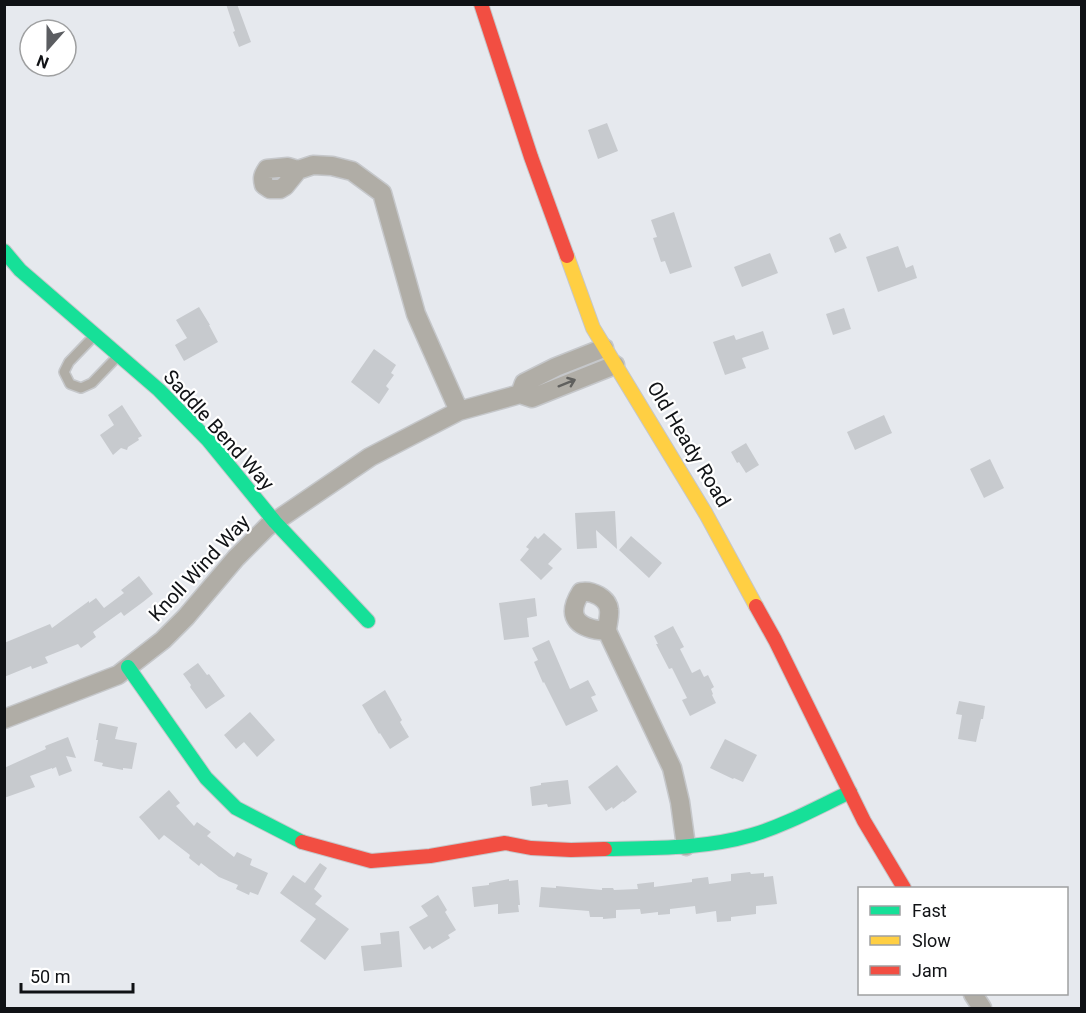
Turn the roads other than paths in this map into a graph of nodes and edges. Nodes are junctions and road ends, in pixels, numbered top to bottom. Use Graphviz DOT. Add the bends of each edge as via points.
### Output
graph roads {
  1 [pos="481,4"];
  2 [pos="298,170"];
  3 [pos="4,252"];
  4 [pos="95,335"];
  5 [pos="604,348"];
  6 [pos="118,355"];
  7 [pos="615,365"];
  8 [pos="520,394"];
  9 [pos="459,411"];
  10 [pos="275,522"];
  11 [pos="368,621"];
  12 [pos="607,631"];
  13 [pos="128,667"];
  14 [pos="4,719"];
  15 [pos="850,792"];
  16 [pos="686,846"];
  17 [pos="903,887"];
  18 [pos="974,995"];
  19 [pos="982,1008"];
  1 -- 5 [label="street, Old Heady Road" via="531,157 593,328"];
  2 -- 9 [label="street" via="313,165 352,171 382,193 416,314"];
  3 -- 4 [label="street, Saddle Bend Way"];
  4 -- 6 [label="street, Saddle Bend Way"];
  4 -- 6 [label="lane" via="69,362 64,372 70,384 81,388 92,383"];
  5 -- 7 [label="street, Old Heady Road"];
  5 -- 8 [label="street, Knoll Wind Way" via="524,383"];
  6 -- 10 [label="street, Saddle Bend Way" via="208,440"];
  8 -- 7 [label="street, Knoll Wind Way, one-way" via="532,398"];
  7 -- 15 [label="street, Old Heady Road" via="706,514 775,640"];
  8 -- 9 [label="street, Knoll Wind Way"];
  9 -- 10 [label="street, Knoll Wind Way" via="370,457"];
  10 -- 11 [label="street, Saddle Bend Way"];
  10 -- 13 [label="street, Knoll Wind Way" via="236,558 163,640"];
  12 -- 16 [label="street" via="672,768"];
  13 -- 14 [label="street, Knoll Wind Way" via="118,675"];
  13 -- 16 [label="street" via="213,786 236,808 297,840 371,861 505,843 571,850"];
  15 -- 16 [label="street" via="752,835"];
  15 -- 17 [label="street, Old Heady Road"];
  18 -- 19 [label="street"];
}
